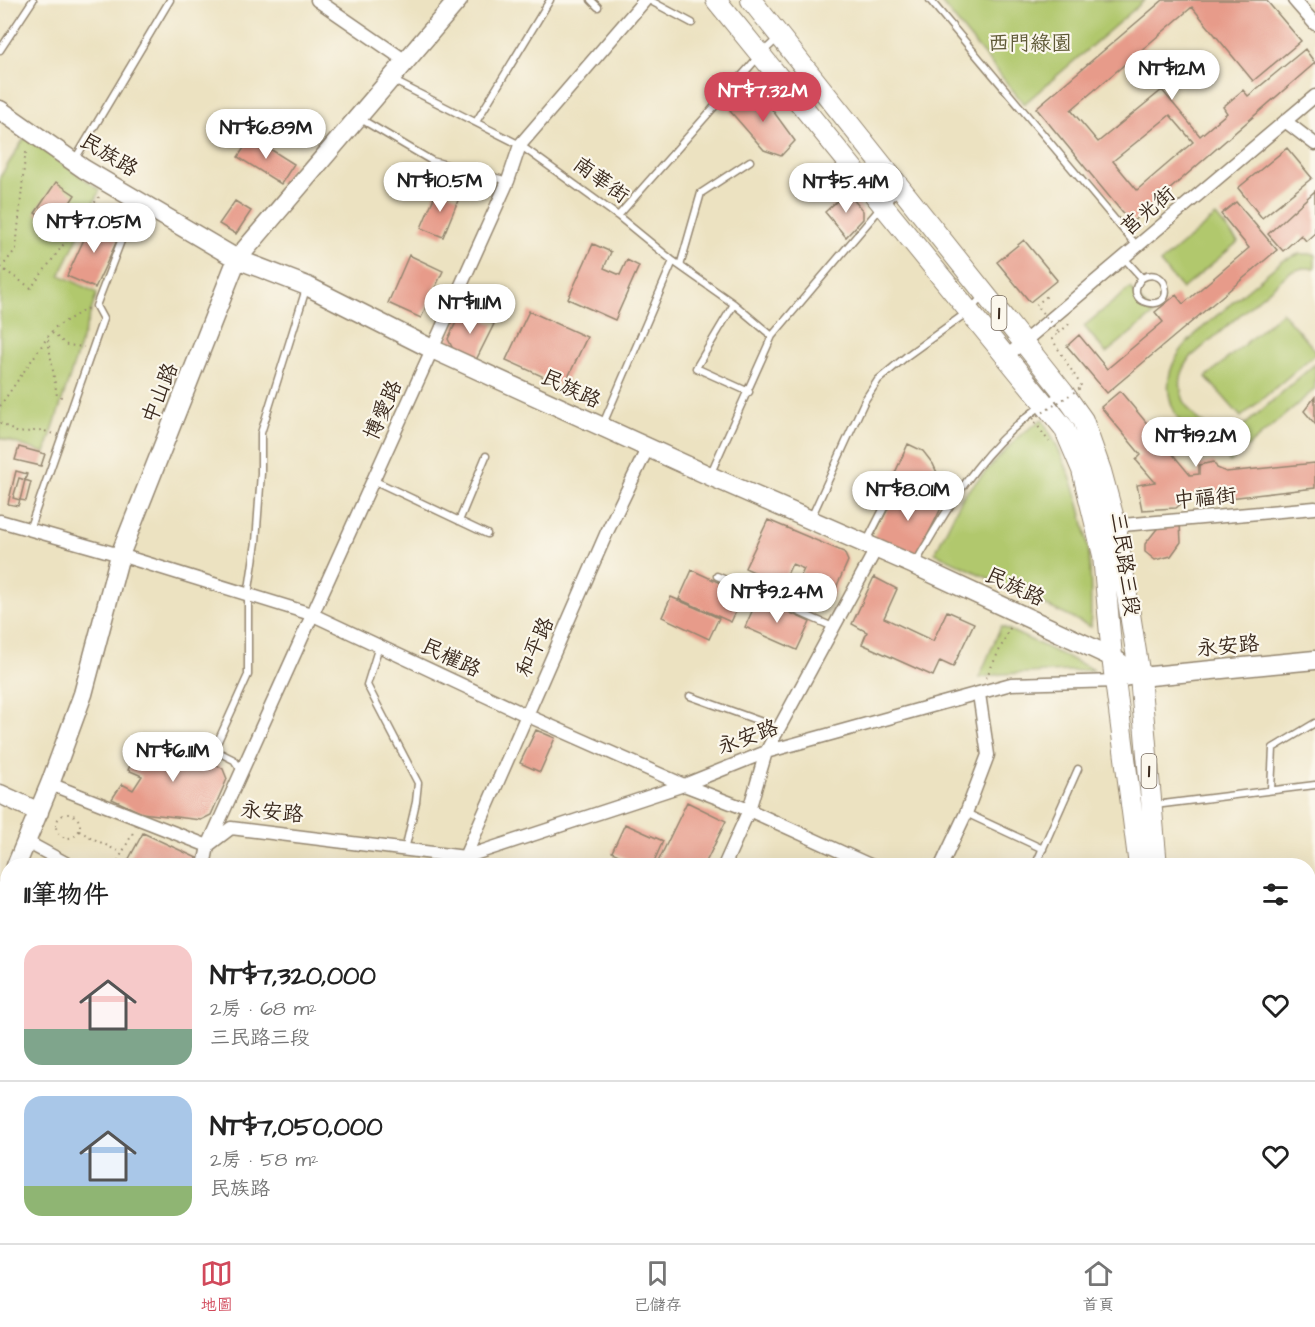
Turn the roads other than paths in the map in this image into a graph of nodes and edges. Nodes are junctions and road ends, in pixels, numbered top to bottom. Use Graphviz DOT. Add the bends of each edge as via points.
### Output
graph roads {
  1 [pos="33,0"];
  2 [pos="170,0"];
  3 [pos="318,0"];
  4 [pos="458,0"];
  5 [pos="550,0"];
  6 [pos="591,0"];
  7 [pos="647,0"];
  8 [pos="716,0"];
  9 [pos="751,0"];
  10 [pos="930,0"];
  11 [pos="1294,0"];
  12 [pos="598,7"];
  13 [pos="692,23"];
  14 [pos="1315,24"];
  15 [pos="781,36"];
  16 [pos="0,50"];
  17 [pos="760,55"];
  18 [pos="407,62"];
  19 [pos="391,80"];
  20 [pos="1315,96"];
  21 [pos="0,110"];
  22 [pos="358,118"];
  23 [pos="476,122"];
  24 [pos="1285,122"];
  25 [pos="1315,144"];
  26 [pos="520,145"];
  27 [pos="74,161"];
  28 [pos="750,161"];
  29 [pos="508,181"];
  30 [pos="901,189"];
  31 [pos="137,199"];
  32 [pos="883,205"];
  33 [pos="618,216"];
  34 [pos="1137,246"];
  35 [pos="1124,258"];
  36 [pos="237,259"];
  37 [pos="673,261"];
  38 [pos="680,266"];
  39 [pos="1142,278"];
  40 [pos="307,286"];
  41 [pos="985,294"];
  42 [pos="734,304"];
  43 [pos="969,311"];
  44 [pos="772,336"];
  45 [pos="1023,343"];
  46 [pos="432,349"];
  47 [pos="1007,356"];
  48 [pos="749,392"];
  49 [pos="1063,392"];
  50 [pos="1044,403"];
  51 [pos="602,428"];
  52 [pos="648,447"];
  53 [pos="486,456"];
  54 [pos="710,476"];
  55 [pos="373,479"];
  56 [pos="949,505"];
  57 [pos="1315,508"];
  58 [pos="810,519"];
  59 [pos="0,521"];
  60 [pos="459,521"];
  61 [pos="1107,526"];
  62 [pos="29,530"];
  63 [pos="487,534"];
  64 [pos="871,546"];
  65 [pos="120,555"];
  66 [pos="914,565"];
  67 [pos="717,576"];
  68 [pos="248,596"];
  69 [pos="311,614"];
  70 [pos="833,627"];
  71 [pos="379,646"];
  72 [pos="1112,657"];
  73 [pos="1315,660"];
  74 [pos="1140,676"];
  75 [pos="1117,681"];
  76 [pos="978,693"];
  77 [pos="690,696"];
  78 [pos="526,715"];
  79 [pos="1315,723"];
  80 [pos="779,728"];
  81 [pos="766,752"];
  82 [pos="1078,769"];
  83 [pos="242,770"];
  84 [pos="50,784"];
  85 [pos="684,785"];
  86 [pos="1315,785"];
  87 [pos="1271,790"];
  88 [pos="0,794"];
  89 [pos="1152,806"];
  90 [pos="749,810"];
  91 [pos="39,812"];
  92 [pos="966,813"];
  93 [pos="27,842"];
  94 [pos="207,846"];
  95 [pos="1042,849"];
  96 [pos="405,850"];
  97 [pos="20,858"];
  98 [pos="56,858"];
  99 [pos="205,858"];
  100 [pos="447,858"];
  101 [pos="464,858"];
  102 [pos="472,858"];
  103 [pos="728,858"];
  104 [pos="854,858"];
  105 [pos="945,858"];
  106 [pos="1038,858"];
  107 [pos="1138,858"];
  108 [pos="1156,858"];
  1 -- 16 [label="lane"];
  2 -- 27 [label="lane"];
  3 -- 18 [label="street"];
  4 -- 18 [label="main road, 中山路"];
  5 -- 23 [label="lane"];
  6 -- 12 [label="lane"];
  7 -- 13 [label="lane"];
  7 -- 26 [label="street, 博愛路"];
  8 -- 17 [label="main road, 三民路三段 / 1"];
  9 -- 15 [label="main road, 三民路三段 / 1"];
  10 -- 34 [label="lane"];
  11 -- 14 [label="street"];
  15 -- 17 [label="lane"];
  15 -- 30 [label="main road, 三民路三段 / 1"];
  17 -- 32 [label="main road, 三民路三段 / 1"];
  17 -- 33 [label="lane"];
  18 -- 19 [label="main road, 中山路"];
  19 -- 22 [label="main road, 中山路"];
  19 -- 23 [label="lane, 南華街"];
  20 -- 24 [label="street, 莒光街"];
  21 -- 27 [label="main road, 民族路"];
  22 -- 29 [label="lane" via="432,161"];
  22 -- 36 [label="main road, 中山路"];
  23 -- 26 [label="lane, 南華街"];
  24 -- 25 [label="street"];
  24 -- 34 [label="street, 莒光街"];
  26 -- 29 [label="street, 博愛路"];
  26 -- 33 [label="lane, 南華街"];
  27 -- 31 [label="main road, 民族路"];
  28 -- 38 [label="lane" via="701,193"];
  29 -- 46 [label="street, 博愛路"];
  30 -- 32 [label="lane"];
  30 -- 41 [label="main road, 三民路三段 / 1"];
  31 -- 36 [label="main road, 民族路"];
  31 -- 62 [label="lane" via="96,306 103,319"];
  32 -- 43 [label="main road, 三民路三段 / 1"];
  32 -- 44 [label="lane"];
  33 -- 37 [label="lane, 南華街"];
  34 -- 35 [label="street, 莒光街"];
  35 -- 39 [label="lane"];
  35 -- 45 [label="street, 莒光街"];
  36 -- 40 [label="main road, 民族路"];
  36 -- 65 [label="main road, 中山路"];
  37 -- 38 [label="lane, 南華街"];
  37 -- 51 [label="lane"];
  38 -- 42 [label="lane, 南華街"];
  39 -- 39 [label="lane" via="1137,286 1138,295 1144,302 1158,302 1164,295 1163,281 1151,275"];
  40 -- 46 [label="main road, 民族路"];
  40 -- 68 [label="lane" via="261,433 256,542"];
  41 -- 43 [label="lane"];
  41 -- 45 [label="main road, 三民路三段 / 1"];
  42 -- 44 [label="lane, 南華街"];
  42 -- 48 [label="lane" via="696,369"];
  43 -- 47 [label="main road, 三民路三段 / 1"];
  43 -- 58 [label="lane" via="879,380 865,400"];
  44 -- 48 [label="lane"];
  45 -- 47 [label="street, 莒光街"];
  45 -- 49 [label="main road, 三民路三段 / 1"];
  46 -- 51 [label="main road, 民族路"];
  46 -- 55 [label="street, 博愛路"];
  47 -- 50 [label="main road, 三民路三段 / 1"];
  48 -- 54 [label="lane"];
  49 -- 50 [label="lane"];
  49 -- 61 [label="main road, 三民路三段 / 1" via="1083,420 1101,471"];
  50 -- 56 [label="lane" via="997,443"];
  50 -- 61 [label="main road, 三民路三段 / 1" via="1064,428"];
  51 -- 52 [label="main road, 民族路"];
  52 -- 54 [label="main road, 民族路"];
  52 -- 78 [label="street, 和平路"];
  53 -- 60 [label="lane"];
  54 -- 58 [label="main road, 民族路"];
  55 -- 60 [label="lane"];
  55 -- 69 [label="street, 博愛路"];
  56 -- 64 [label="lane" via="898,480"];
  56 -- 66 [label="lane"];
  57 -- 61 [label="street, 中福街"];
  58 -- 64 [label="main road, 民族路"];
  59 -- 62 [label="street, 民權路"];
  60 -- 63 [label="lane"];
  61 -- 72 [label="main road, 三民路三段 / 1" via="1103,555"];
  61 -- 74 [label="main road, 三民路三段 / 1"];
  62 -- 65 [label="street, 民權路"];
  64 -- 66 [label="main road, 民族路"];
  64 -- 70 [label="street"];
  65 -- 68 [label="street, 民權路"];
  65 -- 84 [label="main road, 中山路" via="83,694"];
  66 -- 72 [label="main road, 民族路"];
  67 -- 70 [label="lane"];
  68 -- 69 [label="street, 民權路"];
  68 -- 83 [label="lane" via="248,675 214,750 234,760"];
  69 -- 71 [label="street, 民權路"];
  69 -- 83 [label="street, 博愛路"];
  70 -- 80 [label="street"];
  71 -- 78 [label="street, 民權路"];
  71 -- 96 [label="lane" via="367,686 418,783"];
  72 -- 74 [label="main road, 民族路"];
  72 -- 75 [label="main road, 三民路三段 / 1"];
  73 -- 74 [label="main road, 永安路"];
  74 -- 75 [label="street, 永安路"];
  74 -- 89 [label="main road, 三民路三段 / 1"];
  75 -- 76 [label="street, 永安路" via="1011,684"];
  75 -- 107 [label="main road, 三民路三段 / 1"];
  76 -- 81 [label="street, 永安路"];
  76 -- 92 [label="street" via="988,755"];
  77 -- 80 [label="lane"];
  78 -- 85 [label="street, 民權路"];
  78 -- 101 [label="street, 和平路"];
  79 -- 87 [label="lane" via="1273,748"];
  80 -- 81 [label="street"];
  81 -- 85 [label="street, 永安路"];
  81 -- 90 [label="street"];
  82 -- 95 [label="lane"];
  83 -- 94 [label="street, 博愛路"];
  84 -- 91 [label="main road, 中山路"];
  84 -- 94 [label="street"];
  85 -- 90 [label="street, 民權路"];
  85 -- 102 [label="street, 永安路"];
  86 -- 87 [label="lane"];
  87 -- 89 [label="lane"];
  88 -- 91 [label="main road"];
  89 -- 108 [label="main road, 三民路三段 / 1"];
  90 -- 103 [label="street"];
  90 -- 104 [label="street, 民權路"];
  91 -- 93 [label="main road, 中山路"];
  92 -- 95 [label="lane"];
  92 -- 105 [label="street"];
  93 -- 97 [label="main road, 中山路"];
  93 -- 98 [label="street"];
  94 -- 96 [label="street, 永安路" via="231,828"];
  94 -- 99 [label="street, 博愛路"];
  95 -- 106 [label="lane"];
  96 -- 100 [label="street, 永安路"];
}
